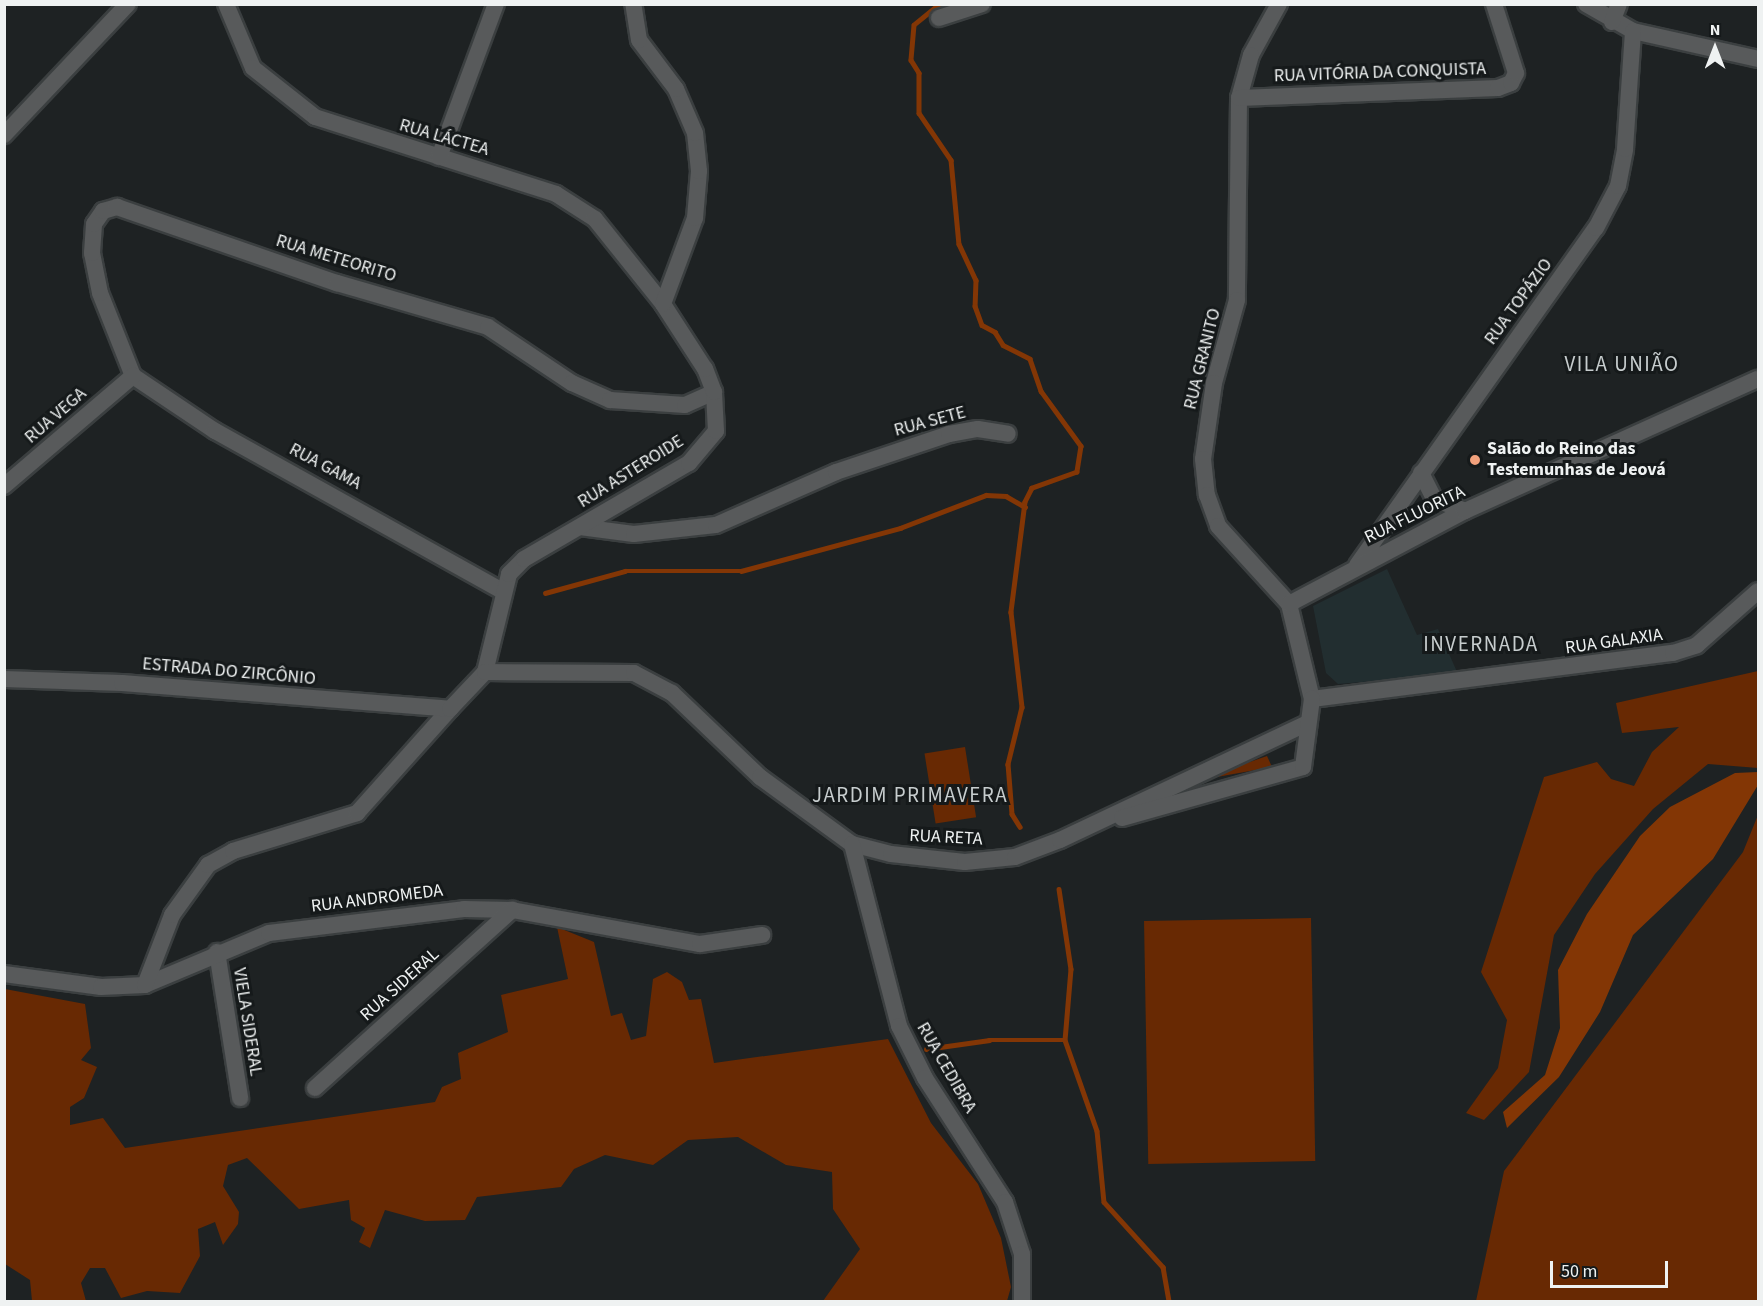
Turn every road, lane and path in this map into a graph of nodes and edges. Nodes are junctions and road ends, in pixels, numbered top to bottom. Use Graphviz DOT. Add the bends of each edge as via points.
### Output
graph roads {
  1 [pos="128,4"];
  2 [pos="226,4"];
  3 [pos="496,4"];
  4 [pos="633,4"];
  5 [pos="981,4"];
  6 [pos="1279,4"];
  7 [pos="1494,4"];
  8 [pos="1586,4"];
  9 [pos="1619,4"];
  10 [pos="939,18"];
  11 [pos="1612,22"];
  12 [pos="1633,31"];
  13 [pos="1758,59"];
  14 [pos="1239,98"];
  15 [pos="4,135"];
  16 [pos="439,157"];
  17 [pos="663,304"];
  18 [pos="133,376"];
  19 [pos="1758,380"];
  20 [pos="714,392"];
  21 [pos="1008,434"];
  22 [pos="1422,473"];
  23 [pos="4,486"];
  24 [pos="1465,511"];
  25 [pos="580,527"];
  26 [pos="1357,565"];
  27 [pos="501,590"];
  28 [pos="1758,591"];
  29 [pos="1289,604"];
  30 [pos="485,672"];
  31 [pos="4,680"];
  32 [pos="1312,699"];
  33 [pos="450,709"];
  34 [pos="1308,723"];
  35 [pos="1104,821"];
  36 [pos="852,844"];
  37 [pos="512,910"];
  38 [pos="762,935"];
  39 [pos="217,952"];
  40 [pos="4,974"];
  41 [pos="145,985"];
  42 [pos="315,1088"];
  43 [pos="240,1098"];
  44 [pos="1022,1302"];
  1 -- 15 [label="street"];
  2 -- 16 [label="street, RUA LÁCTEA" via="244,52 271,86 334,125"];
  3 -- 16 [label="street"];
  4 -- 17 [label="street" via="639,40 688,108 699,171 695,218"];
  5 -- 10 [label="street"];
  6 -- 14 [label="street, RUA GRANITO" via="1251,56"];
  7 -- 14 [label="street, RUA VITÓRIA DA CONQUISTA" via="1516,73 1512,83 1469,93"];
  8 -- 11 [label="street"];
  9 -- 11 [label="street"];
  11 -- 12 [label="street"];
  12 -- 13 [label="street"];
  12 -- 22 [label="street, RUA TOPÁZIO" via="1618,186 1596,228"];
  14 -- 29 [label="street, RUA GRANITO" via="1237,300 1214,383 1203,459 1218,526"];
  16 -- 17 [label="street, RUA LÁCTEA" via="556,194 595,219"];
  17 -- 20 [label="street, RUA ASTEROIDE"];
  18 -- 20 [label="street, RUA METEORITO" via="100,293 92,253 94,224 103,211 117,207 338,282 488,327 572,383 610,400 685,405"];
  18 -- 23 [label="street, RUA VEGA"];
  18 -- 27 [label="street, RUA GAMA" via="215,431"];
  19 -- 24 [label="street, RUA FLUORITA"];
  20 -- 25 [label="street, RUA ASTEROIDE" via="718,414 710,443 689,463"];
  21 -- 25 [label="street, RUA SETE" via="978,429 949,434 864,462 716,525 634,534"];
  22 -- 24 [label="street" via="1434,499"];
  22 -- 26 [label="street, RUA TOPÁZIO"];
  24 -- 26 [label="street, RUA FLUORITA"];
  25 -- 27 [label="street, RUA ASTEROIDE" via="524,559"];
  26 -- 29 [label="street, RUA FLUORITA"];
  27 -- 30 [label="street, RUA ASTEROIDE"];
  28 -- 32 [label="street, RUA GALAXIA" via="1697,645 1673,653"];
  29 -- 32 [label="street, RUA GRANITO"];
  30 -- 33 [label="street"];
  30 -- 36 [label="street" via="591,671 652,679 760,777"];
  31 -- 33 [label="street, ESTRADA DO ZIRCÔNIO" via="122,683"];
  32 -- 34 [label="street, RUA RETA"];
  33 -- 41 [label="street" via="357,813 233,851 208,865 172,915"];
  34 -- 35 [label="street, RUA RETA"];
  34 -- 35 [label="street, RUA RETA" via="1309,755 1292,773"];
  35 -- 36 [label="street, RUA RETA" via="1015,857 965,862 891,854"];
  36 -- 44 [label="street, RUA CEDIBRA" via="899,1026 925,1078 1005,1202 1022,1254"];
  37 -- 38 [label="street, RUA ANDROMEDA" via="700,944"];
  37 -- 39 [label="street, RUA ANDROMEDA" via="464,909 315,926 269,933"];
  37 -- 42 [label="street, RUA SIDERAL"];
  39 -- 41 [label="street, RUA ANDROMEDA"];
  39 -- 43 [label="street, VIELA SIDERAL"];
  40 -- 41 [label="street, RUA ANDROMEDA" via="101,987"];
}
